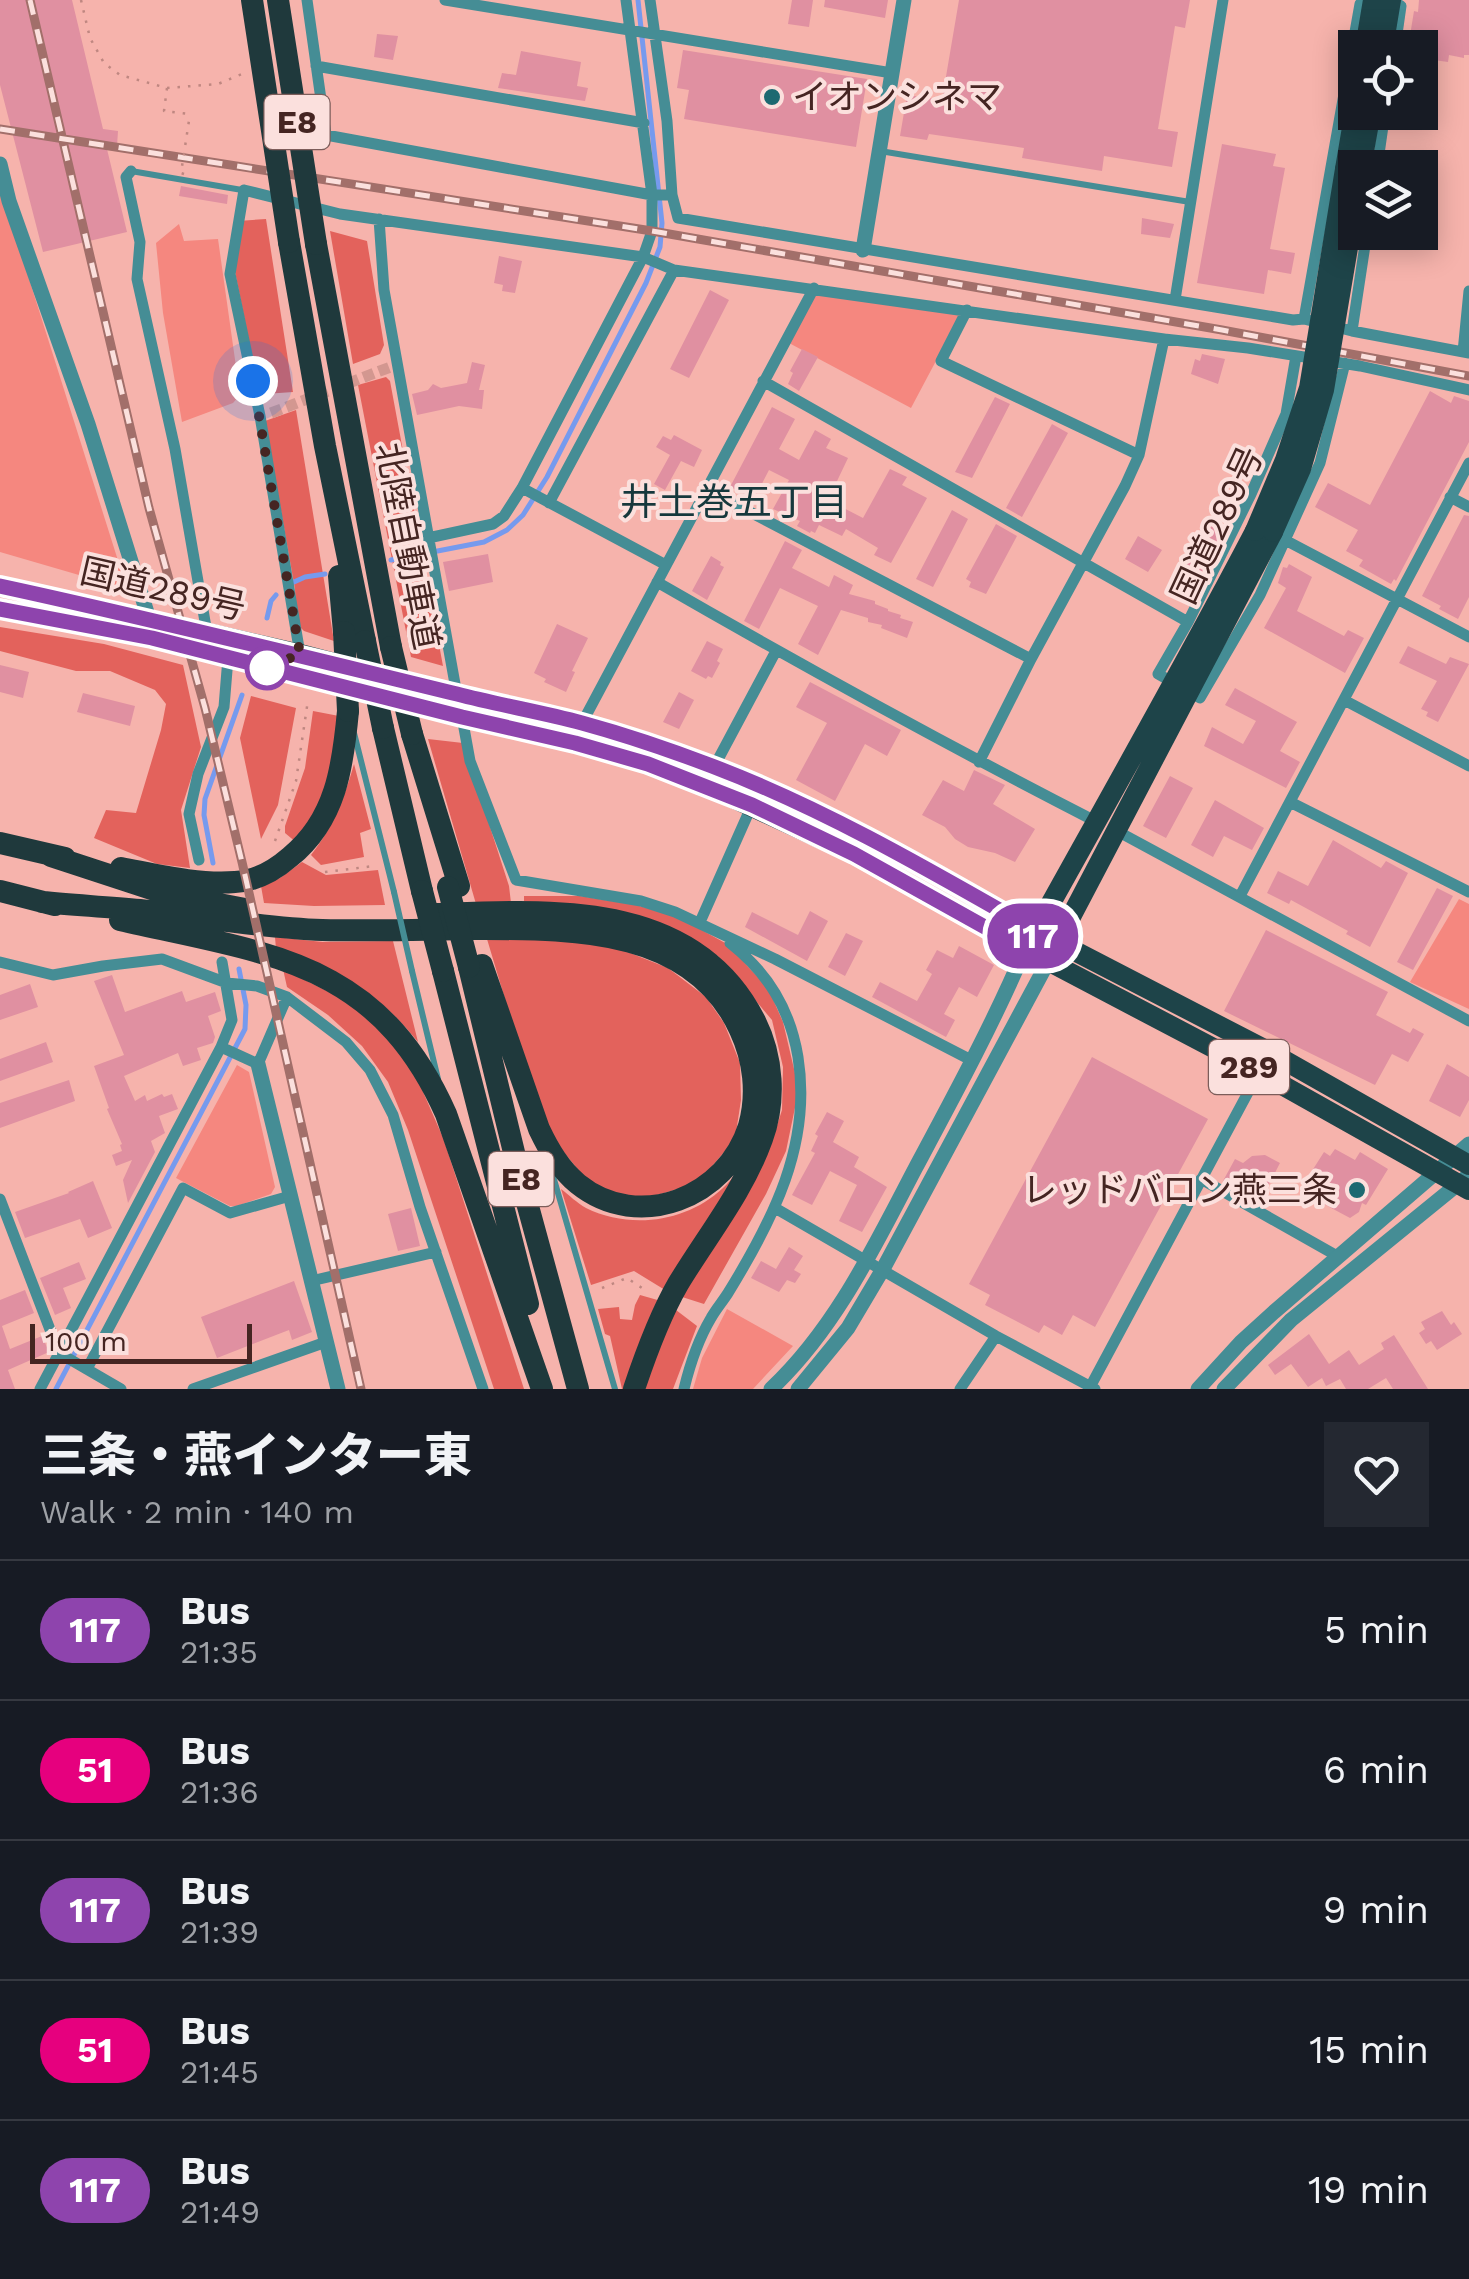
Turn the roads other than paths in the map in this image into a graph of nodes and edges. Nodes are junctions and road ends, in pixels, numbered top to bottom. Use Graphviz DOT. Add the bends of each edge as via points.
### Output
graph roads {
  1 [pos="252,0"];
  2 [pos="278,0"];
  3 [pos="306,0"];
  4 [pos="444,0"];
  5 [pos="626,0"];
  6 [pos="650,0"];
  7 [pos="904,0"];
  8 [pos="1223,0"];
  9 [pos="1370,0"];
  10 [pos="1392,0"];
  11 [pos="1367,30"];
  12 [pos="1386,30"];
  13 [pos="1398,30"];
  14 [pos="642,31"];
  15 [pos="316,66"];
  16 [pos="892,74"];
  17 [pos="644,122"];
  18 [pos="878,151"];
  19 [pos="0,164"];
  20 [pos="131,171"];
  21 [pos="244,190"];
  22 [pos="652,195"];
  23 [pos="672,195"];
  24 [pos="1190,202"];
  25 [pos="379,220"];
  26 [pos="1338,241"];
  27 [pos="863,250"];
  28 [pos="1348,250"];
  29 [pos="1364,250"];
  30 [pos="647,258"];
  31 [pos="671,269"];
  32 [pos="814,288"];
  33 [pos="1469,291"];
  34 [pos="1174,300"];
  35 [pos="967,310"];
  36 [pos="1304,319"];
  37 [pos="1352,331"];
  38 [pos="1164,339"];
  39 [pos="1466,352"];
  40 [pos="1296,356"];
  41 [pos="1345,364"];
  42 [pos="763,380"];
  43 [pos="1469,390"];
  44 [pos="1138,455"];
  45 [pos="1469,463"];
  46 [pos="706,489"];
  47 [pos="526,490"];
  48 [pos="1450,497"];
  49 [pos="546,502"];
  50 [pos="1469,507"];
  51 [pos="1271,534"];
  52 [pos="429,543"];
  53 [pos="1084,561"];
  54 [pos="666,565"];
  55 [pos="657,582"];
  56 [pos="0,586"];
  57 [pos="1398,600"];
  58 [pos="0,609"];
  59 [pos="149,619"];
  60 [pos="1188,622"];
  61 [pos="207,633"];
  62 [pos="354,636"];
  63 [pos="1469,637"];
  64 [pos="776,651"];
  65 [pos="300,654"];
  66 [pos="228,658"];
  67 [pos="1032,659"];
  68 [pos="1182,688"];
  69 [pos="457,694"];
  70 [pos="1344,700"];
  71 [pos="348,712"];
  72 [pos="462,717"];
  73 [pos="578,733"];
  74 [pos="979,762"];
  75 [pos="1469,766"];
  76 [pos="714,767"];
  77 [pos="1290,802"];
  78 [pos="752,805"];
  79 [pos="1095,821"];
  80 [pos="1116,831"];
  81 [pos="0,843"];
  82 [pos="52,856"];
  83 [pos="198,860"];
  84 [pos="0,891"];
  85 [pos="1469,892"];
  86 [pos="1240,896"];
  87 [pos="42,902"];
  88 [pos="705,925"];
  89 [pos="1030,940"];
  90 [pos="1053,951"];
  91 [pos="0,962"];
  92 [pos="222,962"];
  93 [pos="475,966"];
  94 [pos="229,983"];
  95 [pos="287,997"];
  96 [pos="1469,1021"];
  97 [pos="224,1048"];
  98 [pos="251,1061"];
  99 [pos="972,1061"];
  100 [pos="1258,1072"];
  101 [pos="446,1114"];
  102 [pos="539,1129"];
  103 [pos="1461,1169"];
  104 [pos="1201,1180"];
  105 [pos="290,1196"];
  106 [pos="0,1200"];
  107 [pos="776,1208"];
  108 [pos="436,1252"];
  109 [pos="1339,1257"];
  110 [pos="868,1260"];
  111 [pos="883,1269"];
  112 [pos="311,1282"];
  113 [pos="996,1336"];
  114 [pos="326,1342"];
  115 [pos="73,1361"];
  116 [pos="1092,1388"];
  117 [pos="40,1389"];
  118 [pos="121,1389"];
  119 [pos="193,1389"];
  120 [pos="338,1389"];
  121 [pos="482,1389"];
  122 [pos="542,1389"];
  123 [pos="551,1389"];
  124 [pos="578,1389"];
  125 [pos="615,1389"];
  126 [pos="634,1389"];
  127 [pos="684,1389"];
  128 [pos="771,1389"];
  129 [pos="798,1389"];
  130 [pos="960,1389"];
  131 [pos="1198,1389"];
  132 [pos="1224,1389"];
  1 -- 62 [label="highway, 北陸自動車道 / E8, bridge"];
  2 -- 93 [label="highway, 北陸自動車道 / E8, bridge" via="392,646"];
  3 -- 15 [label="street"];
  4 -- 14 [label="street"];
  5 -- 14 [label="street"];
  6 -- 14 [label="street"];
  7 -- 16 [label="street"];
  8 -- 24 [label="street"];
  9 -- 11 [label="highway"];
  9 -- 36 [label="street" via="1360,4"];
  10 -- 12 [label="highway"];
  10 -- 13 [label="street" via="1402,6"];
  14 -- 16 [label="street"];
  14 -- 17 [label="street"];
  14 -- 23 [label="street" via="667,120"];
  15 -- 17 [label="street"];
  15 -- 22 [label="street" via="326,135"];
  16 -- 18 [label="street"];
  17 -- 22 [label="street"];
  18 -- 24 [label="lane"];
  18 -- 27 [label="street"];
  19 -- 59 [label="street"];
  20 -- 21 [label="lane"];
  20 -- 61 [label="street" via="126,177 140,242 136,280"];
  21 -- 25 [label="street"];
  21 -- 65 [label="street" via="230,274 266,415"];
  22 -- 23 [label="street"];
  22 -- 30 [label="street"];
  23 -- 27 [label="street" via="678,218"];
  24 -- 34 [label="street"];
  25 -- 30 [label="street"];
  25 -- 52 [label="street" via="395,365"];
  26 -- 51 [label="highway, 国道289号, bridge"];
  27 -- 34 [label="street"];
  28 -- 51 [label="highway, 国道289号, bridge" via="1324,390 1301,470"];
  29 -- 37 [label="street"];
  30 -- 31 [label="street"];
  30 -- 47 [label="street"];
  31 -- 32 [label="street"];
  31 -- 49 [label="street"];
  32 -- 35 [label="street"];
  32 -- 42 [label="street"];
  33 -- 39 [label="street"];
  34 -- 36 [label="street"];
  35 -- 38 [label="street"];
  35 -- 44 [label="street" via="941,361"];
  36 -- 37 [label="street"];
  37 -- 39 [label="street"];
  38 -- 40 [label="street"];
  38 -- 44 [label="street"];
  40 -- 41 [label="street"];
  40 -- 60 [label="street" via="1286,414"];
  41 -- 43 [label="street"];
  41 -- 51 [label="street" via="1320,463"];
  42 -- 46 [label="street"];
  42 -- 53 [label="street"];
  44 -- 53 [label="street"];
  45 -- 48 [label="street"];
  46 -- 54 [label="street"];
  46 -- 67 [label="street"];
  47 -- 49 [label="street"];
  47 -- 52 [label="street" via="493,524"];
  48 -- 50 [label="street"];
  48 -- 57 [label="street"];
  49 -- 54 [label="street"];
  51 -- 57 [label="street"];
  51 -- 68 [label="highway, 国道289号"];
  51 -- 68 [label="street" via="1260,596 1200,698"];
  52 -- 69 [label="street"];
  53 -- 60 [label="street"];
  53 -- 67 [label="street"];
  54 -- 55 [label="street"];
  55 -- 64 [label="street"];
  55 -- 73 [label="street"];
  56 -- 59 [label="highway, 国道289号 / 289"];
  57 -- 63 [label="street"];
  57 -- 70 [label="street"];
  58 -- 66 [label="highway, 国道289号 / 289"];
  59 -- 61 [label="highway, 国道289号 / 289"];
  60 -- 68 [label="street" via="1158,674"];
  61 -- 65 [label="highway, 国道289号 / 289"];
  62 -- 71 [label="highway, bridge"];
  62 -- 123 [label="highway, 北陸自動車道 / E8, bridge" via="384,728"];
  64 -- 74 [label="street"];
  64 -- 76 [label="street"];
  65 -- 69 [label="highway, 国道289号 / 289"];
  66 -- 72 [label="highway, 国道289号 / 289"];
  66 -- 83 [label="street" via="224,707 189,814"];
  67 -- 74 [label="street"];
  68 -- 79 [label="highway, 国道289号"];
  68 -- 80 [label="highway, 国道289号"];
  69 -- 73 [label="highway, 国道289号 / 289"];
  70 -- 75 [label="street"];
  70 -- 77 [label="street"];
  71 -- 82 [label="highway" via="344,760 326,813 298,851 263,874 216,883"];
  71 -- 101 [label="lane, bridge"];
  72 -- 73 [label="highway, 国道289号 / 289"];
  72 -- 88 [label="street" via="470,761 516,880 640,900"];
  73 -- 76 [label="highway, 国道289号 / 289"];
  73 -- 78 [label="highway, 国道289号 / 289"];
  74 -- 79 [label="street"];
  76 -- 89 [label="highway, 国道289号 / 289" via="880,844"];
  77 -- 85 [label="street"];
  77 -- 86 [label="street"];
  78 -- 88 [label="street"];
  78 -- 89 [label="highway, 国道289号 / 289"];
  79 -- 89 [label="highway, 国道289号"];
  80 -- 86 [label="street"];
  80 -- 90 [label="highway, 国道289号"];
  81 -- 82 [label="highway"];
  82 -- 126 [label="highway" via="151,890 236,909 596,916 662,934 715,966 759,1030 770,1108 754,1160 677,1286"];
  84 -- 87 [label="highway"];
  86 -- 96 [label="street"];
  87 -- 101 [label="highway" via="289,960 318,973 396,1031"];
  87 -- 102 [label="highway" via="319,930 522,929 609,936 684,965 734,1017 752,1070 750,1124 731,1162 704,1188 665,1205 600,1198 564,1171"];
  88 -- 99 [label="street"];
  88 -- 107 [label="street" via="759,968 777,992 795,1040 803,1086 796,1146"];
  89 -- 90 [label="highway, 国道289号 / 289"];
  89 -- 99 [label="street"];
  90 -- 100 [label="highway, 国道289号 / 289"];
  90 -- 103 [label="highway, 国道289号 / 289" via="1268,1052"];
  90 -- 111 [label="street"];
  91 -- 94 [label="street" via="53,975 162,959"];
  92 -- 94 [label="street"];
  93 -- 102 [label="highway"];
  93 -- 124 [label="highway, E8" via="520,1178"];
  94 -- 95 [label="street"];
  94 -- 97 [label="street" via="232,1020"];
  95 -- 98 [label="street"];
  95 -- 108 [label="street" via="346,1042 370,1070 393,1115"];
  97 -- 98 [label="street"];
  97 -- 115 [label="street"];
  98 -- 105 [label="street"];
  99 -- 110 [label="street"];
  100 -- 103 [label="highway, 国道289号 / 289"];
  100 -- 104 [label="street"];
  101 -- 122 [label="highway"];
  102 -- 125 [label="lane"];
  103 -- 109 [label="street"];
  103 -- 132 [label="street"];
  104 -- 109 [label="street"];
  104 -- 116 [label="street"];
  105 -- 112 [label="street"];
  105 -- 115 [label="street" via="230,1213 183,1188"];
  106 -- 115 [label="street"];
  107 -- 110 [label="street"];
  107 -- 127 [label="street" via="711,1317"];
  108 -- 112 [label="street"];
  108 -- 121 [label="street"];
  109 -- 131 [label="street"];
  110 -- 111 [label="street"];
  110 -- 128 [label="street"];
  111 -- 113 [label="street"];
  111 -- 129 [label="street" via="848,1328"];
  112 -- 114 [label="street"];
  113 -- 116 [label="street"];
  113 -- 130 [label="street"];
  114 -- 119 [label="street"];
  114 -- 120 [label="street"];
  115 -- 117 [label="street"];
  115 -- 118 [label="street"];
}
